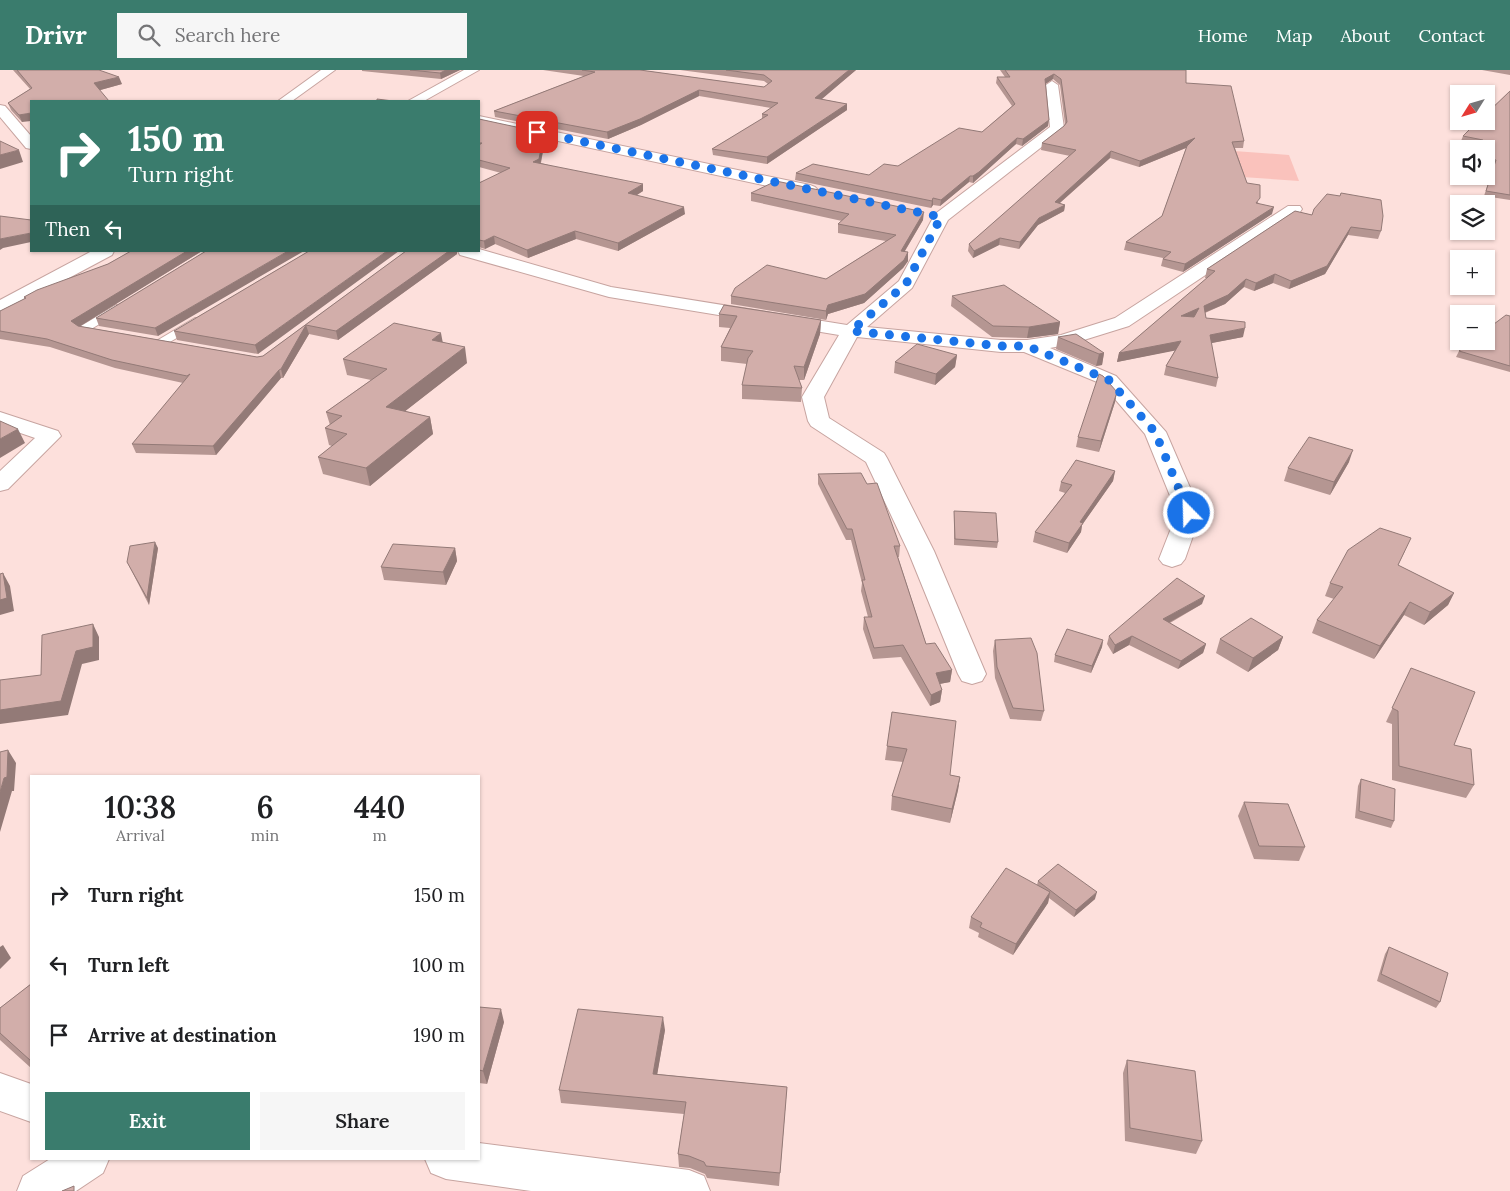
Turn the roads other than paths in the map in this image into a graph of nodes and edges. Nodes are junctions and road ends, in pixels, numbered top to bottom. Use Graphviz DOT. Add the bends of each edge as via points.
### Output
graph roads {
  1 [pos="473,70"];
  2 [pos="335,72"];
  3 [pos="1052,85"];
  4 [pos="286,100"];
  5 [pos="304,100"];
  6 [pos="417,100"];
  7 [pos="0,109"];
  8 [pos="480,120"];
  9 [pos="28,142"];
  10 [pos="8,143"];
  11 [pos="826,193"];
  12 [pos="1294,209"];
  13 [pos="88,252"];
  14 [pos="104,252"];
  15 [pos="469,252"];
  16 [pos="124,255"];
  17 [pos="72,270"];
  18 [pos="8,303"];
  19 [pos="123,305"];
  20 [pos="209,314"];
  21 [pos="851,331"];
  22 [pos="101,333"];
  23 [pos="178,346"];
  24 [pos="1027,346"];
  25 [pos="0,418"];
  26 [pos="0,484"];
  27 [pos="1172,559"];
  28 [pos="972,674"];
  29 [pos="0,1092"];
  30 [pos="30,1103"];
  31 [pos="86,1160"];
  32 [pos="454,1160"];
  33 [pos="38,1191"];
  34 [pos="689,1191"];
  1 -- 6 [label="street"];
  2 -- 4 [label="street"];
  2 -- 5 [label="street"];
  3 -- 21 [label="street" via="1057,128 932,215 906,284"];
  7 -- 9 [label="street"];
  8 -- 11 [label="street"];
  9 -- 10 [label="street"];
  12 -- 24 [label="street" via="1122,322 1064,340"];
  13 -- 17 [label="street"];
  14 -- 17 [label="street"];
  15 -- 21 [label="street" via="609,292"];
  16 -- 18 [label="street" via="104,266"];
  17 -- 18 [label="street"];
  19 -- 22 [label="lane" via="82,329"];
  20 -- 23 [label="lane" via="154,342"];
  21 -- 24 [label="street"];
  21 -- 28 [label="street" via="812,397 819,421 876,458 921,551"];
  24 -- 27 [label="street" via="1109,380 1155,432 1189,513"];
  25 -- 26 [label="street" via="50,436"];
  29 -- 30 [label="street"];
  31 -- 33 [label="street"];
  32 -- 34 [label="street"];
}
